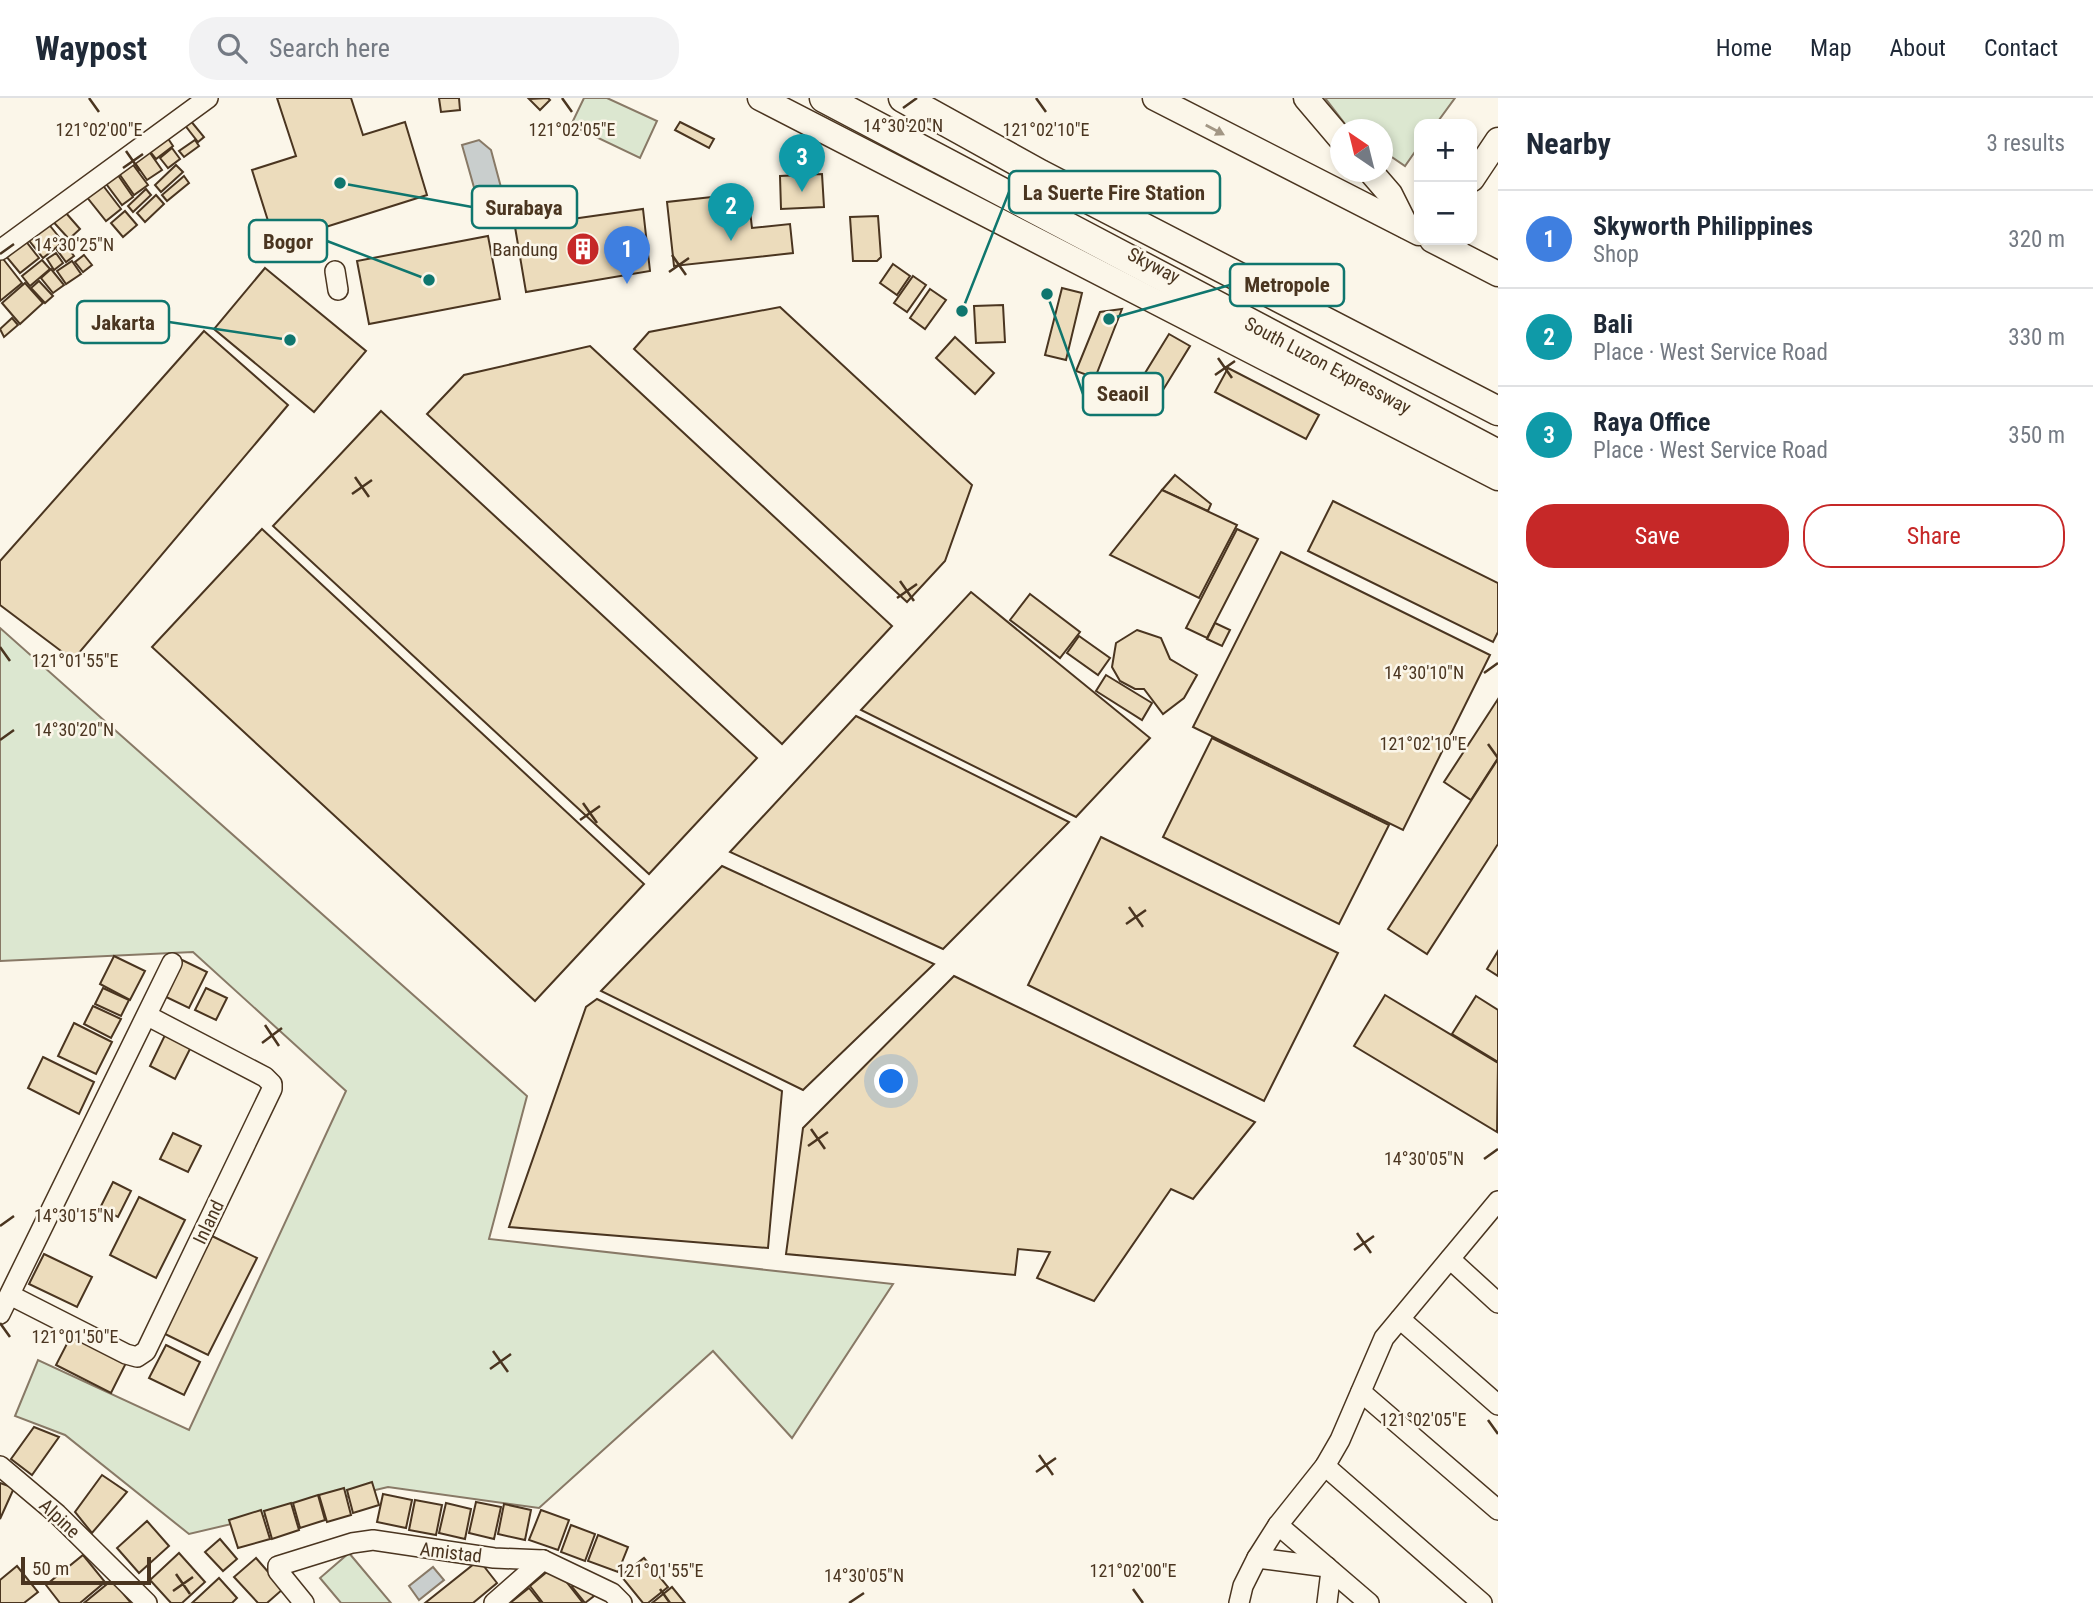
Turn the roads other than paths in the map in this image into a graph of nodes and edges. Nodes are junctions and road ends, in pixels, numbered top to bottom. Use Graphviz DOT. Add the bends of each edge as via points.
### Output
graph roads {
  1 [pos="208,98"];
  2 [pos="760,98"];
  3 [pos="824,98"];
  4 [pos="851,98"];
  5 [pos="904,98"];
  6 [pos="1155,98"];
  7 [pos="1306,98"];
  8 [pos="1330,126"];
  9 [pos="1498,140"];
  10 [pos="1477,172"];
  11 [pos="1380,182"];
  12 [pos="1413,229"];
  13 [pos="1443,245"];
  14 [pos="0,250"];
  15 [pos="1498,274"];
  16 [pos="1498,409"];
  17 [pos="1498,443"];
  18 [pos="1498,454"];
  19 [pos="1498,478"];
  20 [pos="172,963"];
  21 [pos="148,1016"];
  22 [pos="1498,1201"];
  23 [pos="1450,1259"];
  24 [pos="10,1295"];
  25 [pos="1498,1303"];
  26 [pos="0,1314"];
  27 [pos="1400,1319"];
  28 [pos="1361,1392"];
  29 [pos="1498,1405"];
  30 [pos="0,1466"];
  31 [pos="1325,1466"];
  32 [pos="1498,1510"];
  33 [pos="1278,1525"];
  34 [pos="1257,1558"];
  35 [pos="543,1560"];
  36 [pos="1329,1569"];
  37 [pos="1498,1595"];
  38 [pos="148,1603"];
  39 [pos="304,1603"];
  40 [pos="494,1603"];
  41 [pos="622,1603"];
  42 [pos="1239,1603"];
  43 [pos="1327,1603"];
  44 [pos="1369,1603"];
  45 [pos="1483,1603"];
  1 -- 14 [label="street"];
  2 -- 19 [label="main road"];
  3 -- 18 [label="highway, South Luzon Expressway"];
  4 -- 17 [label="highway, Skyway" via="1021,197"];
  5 -- 16 [label="highway, South Luzon Expressway"];
  6 -- 12 [label="main road, one-way"];
  7 -- 8 [label="main road"];
  9 -- 10 [label="main road"];
  11 -- 12 [label="main road"];
  13 -- 15 [label="main road"];
  20 -- 21 [label="street"];
  21 -- 24 [label="street"];
  21 -- 24 [label="street, Inland" via="265,1077 272,1089 146,1351 137,1357 126,1354"];
  22 -- 23 [label="street"];
  23 -- 25 [label="street"];
  23 -- 27 [label="street"];
  24 -- 26 [label="street"];
  27 -- 28 [label="street" via="1384,1338"];
  27 -- 29 [label="street"];
  28 -- 31 [label="street"];
  28 -- 32 [label="street"];
  30 -- 38 [label="street, Alpine"];
  31 -- 33 [label="street"];
  31 -- 45 [label="street"];
  33 -- 34 [label="street"];
  33 -- 36 [label="street"];
  34 -- 36 [label="street"];
  34 -- 42 [label="street"];
  35 -- 39 [label="street, Amistad" via="494,1558 373,1540 352,1543 280,1565 278,1572"];
  35 -- 40 [label="street"];
  35 -- 41 [label="street, Amistad" via="612,1593"];
  36 -- 43 [label="street"];
  36 -- 44 [label="street"];
  37 -- 45 [label="street"];
}
